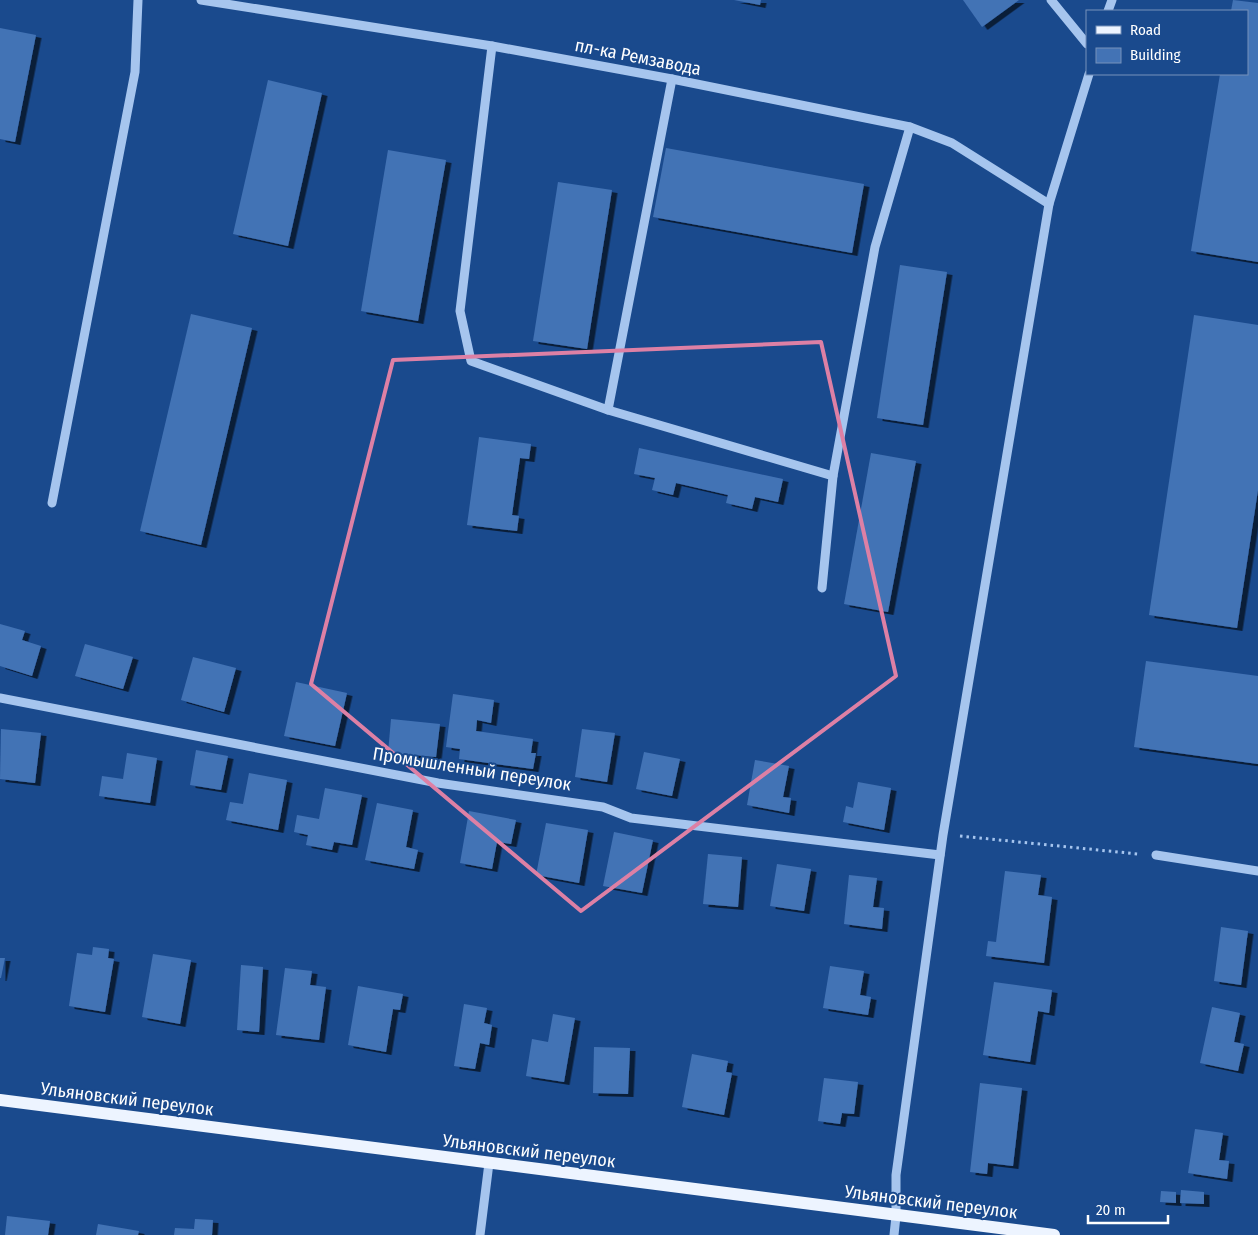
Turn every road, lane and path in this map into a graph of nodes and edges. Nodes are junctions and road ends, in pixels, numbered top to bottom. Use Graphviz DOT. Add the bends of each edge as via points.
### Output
graph roads {
  1 [pos="138,0"];
  2 [pos="201,0"];
  3 [pos="1051,0"];
  4 [pos="1086,43"];
  5 [pos="492,46"];
  6 [pos="1089,75"];
  7 [pos="672,79"];
  8 [pos="910,127"];
  9 [pos="1049,204"];
  10 [pos="608,410"];
  11 [pos="833,476"];
  12 [pos="52,503"];
  13 [pos="822,588"];
  14 [pos="0,698"];
  15 [pos="943,835"];
  16 [pos="940,855"];
  17 [pos="1156,856"];
  18 [pos="1258,871"];
  19 [pos="0,1100"];
  20 [pos="489,1163"];
  21 [pos="896,1216"];
  22 [pos="480,1235"];
  23 [pos="894,1235"];
  24 [pos="1054,1235"];
  1 -- 12 [label="street" via="134,72"];
  2 -- 5 [label="street, пл-ка Ремзавода"];
  3 -- 4 [label="street"];
  5 -- 7 [label="street, пл-ка Ремзавода"];
  5 -- 10 [label="street" via="460,311 471,361"];
  6 -- 9 [label="street"];
  7 -- 8 [label="street, пл-ка Ремзавода"];
  7 -- 10 [label="street"];
  8 -- 9 [label="street, пл-ка Ремзавода" via="952,143"];
  8 -- 11 [label="street" via="875,247"];
  9 -- 15 [label="street"];
  10 -- 11 [label="street"];
  11 -- 13 [label="street"];
  14 -- 16 [label="street, Промышленный переулок" via="438,782 603,807 631,818"];
  15 -- 16 [label="street"];
  15 -- 17 [label="path"];
  16 -- 21 [label="street" via="896,1175"];
  17 -- 18 [label="street"];
  19 -- 20 [label="main road, Ульяновский переулок"];
  20 -- 21 [label="main road, Ульяновский переулок"];
  20 -- 22 [label="street"];
  21 -- 23 [label="street"];
  21 -- 24 [label="main road, Ульяновский переулок"];
}
